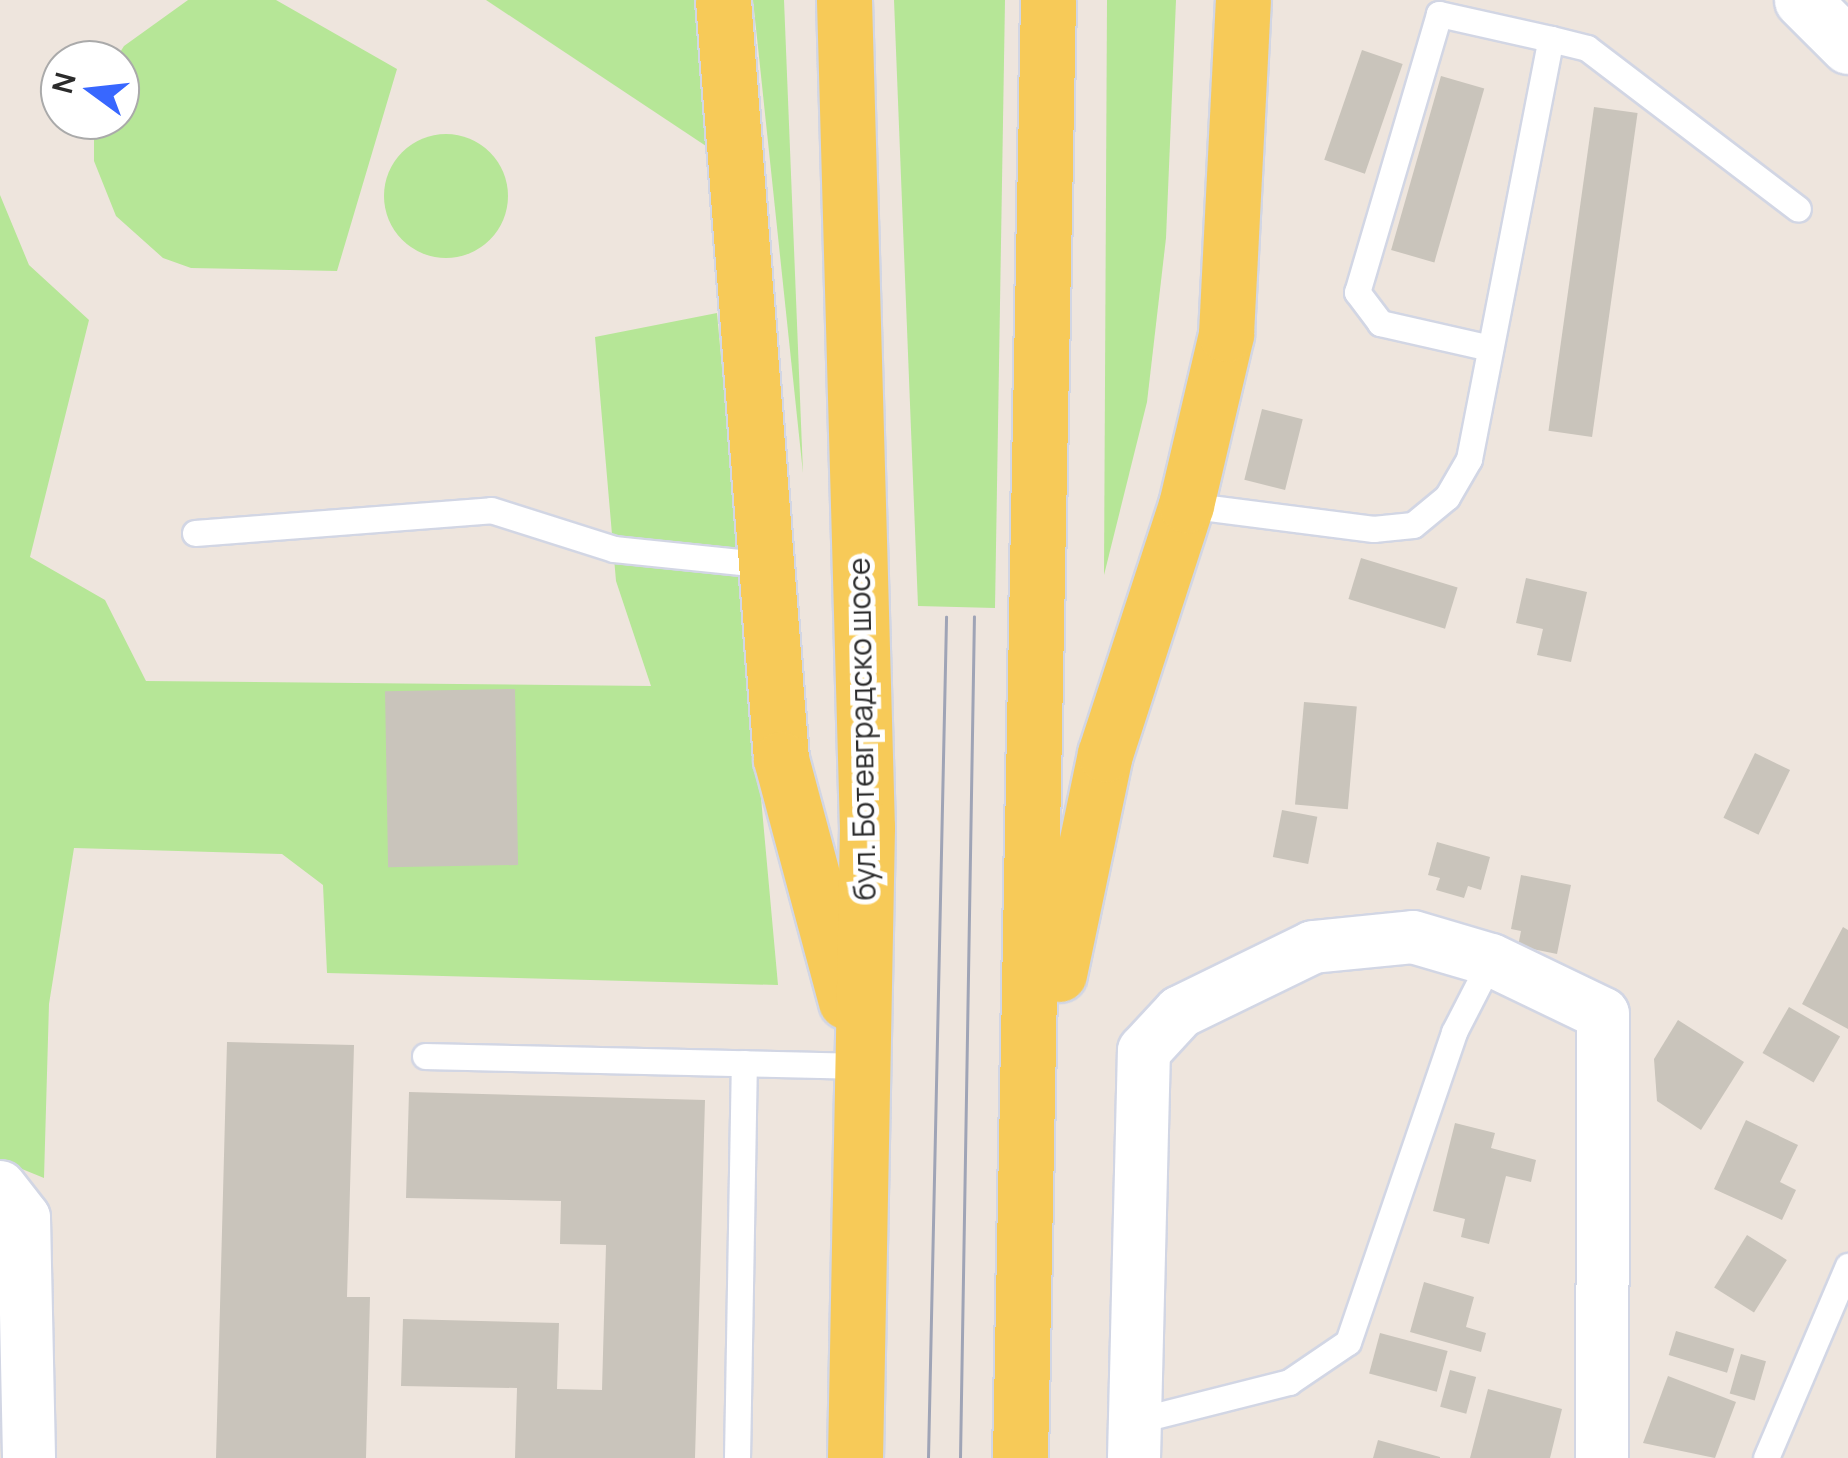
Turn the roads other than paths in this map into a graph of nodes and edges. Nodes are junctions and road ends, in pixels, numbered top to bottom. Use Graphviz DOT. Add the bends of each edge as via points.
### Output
graph roads {
  1 [pos="723,0"];
  2 [pos="844,0"];
  3 [pos="1048,0"];
  4 [pos="1243,0"];
  5 [pos="1802,0"];
  6 [pos="1551,40"];
  7 [pos="1848,46"];
  8 [pos="1798,209"];
  9 [pos="1490,348"];
  10 [pos="1186,505"];
  11 [pos="195,533"];
  12 [pos="770,565"];
  13 [pos="1491,960"];
  14 [pos="424,1056"];
  15 [pos="744,1063"];
  16 [pos="863,1066"];
  17 [pos="1025,1183"];
  18 [pos="0,1187"];
  19 [pos="1848,1266"];
  20 [pos="1134,1439"];
  21 [pos="29,1458"];
  22 [pos="737,1458"];
  23 [pos="856,1458"];
  24 [pos="1020,1458"];
  25 [pos="1602,1458"];
  26 [pos="1766,1458"];
  1 -- 12 [label="main road"];
  2 -- 16 [label="main road, бул. Ботевградско шосе" via="867,827"];
  3 -- 17 [label="main road"];
  4 -- 10 [label="main road" via="1226,334"];
  5 -- 7 [label="street"];
  6 -- 8 [label="lane" via="1587,48"];
  6 -- 9 [label="lane"];
  6 -- 9 [label="lane" via="1439,14 1357,274 1358,292 1380,323"];
  9 -- 10 [label="lane" via="1469,459 1447,497 1413,524 1373,529"];
  10 -- 17 [label="main road" via="1076,864"];
  11 -- 12 [label="lane" via="491,510 614,549"];
  12 -- 16 [label="main road" via="781,759"];
  13 -- 20 [label="lane" via="1434,1084 1348,1342 1289,1382"];
  13 -- 20 [label="street" via="1414,937 1312,947 1180,1012 1144,1051"];
  13 -- 25 [label="street" via="1602,1014"];
  14 -- 15 [label="lane"];
  15 -- 16 [label="lane"];
  15 -- 22 [label="lane"];
  16 -- 23 [label="main road, бул. Ботевградско шосе"];
  17 -- 24 [label="main road"];
  18 -- 21 [label="street" via="24,1218"];
  19 -- 26 [label="lane"];
}
